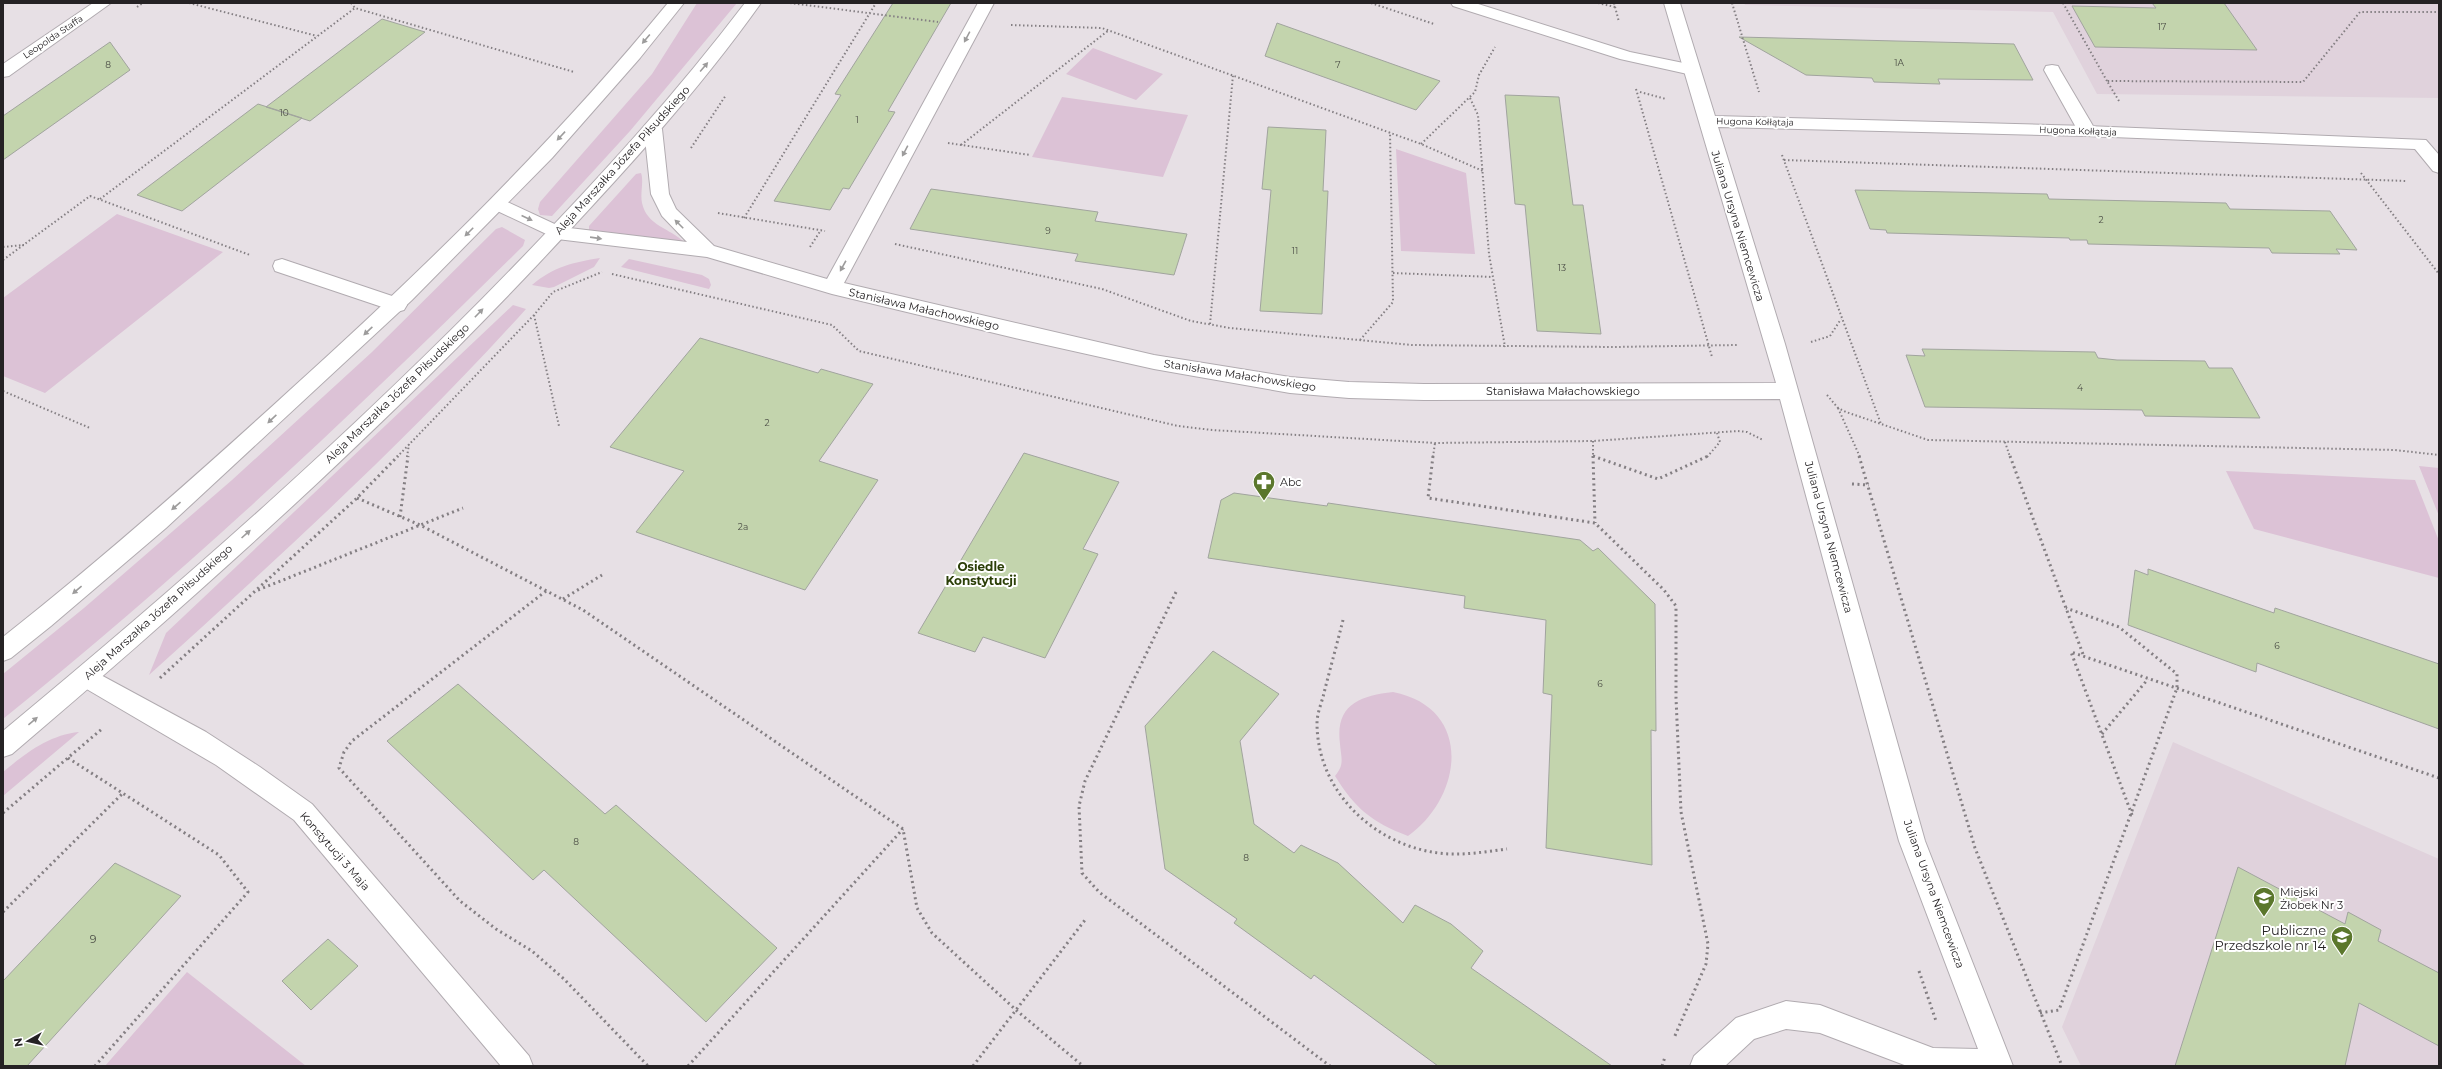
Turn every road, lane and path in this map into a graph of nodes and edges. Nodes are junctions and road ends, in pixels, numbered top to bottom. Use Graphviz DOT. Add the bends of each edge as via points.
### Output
graph roads {
  1 [pos="103,3"];
  2 [pos="189,3"];
  3 [pos="350,3"];
  4 [pos="676,3"];
  5 [pos="753,3"];
  6 [pos="790,3"];
  7 [pos="876,3"];
  8 [pos="986,3"];
  9 [pos="1459,3"];
  10 [pos="1598,3"];
  11 [pos="1614,3"];
  12 [pos="1672,3"];
  13 [pos="1732,3"];
  14 [pos="2063,3"];
  15 [pos="1615,7"];
  16 [pos="355,8"];
  17 [pos="2439,12"];
  18 [pos="870,13"];
  19 [pos="974,23"];
  20 [pos="1108,30"];
  21 [pos="317,36"];
  22 [pos="1497,44"];
  23 [pos="1626,56"];
  24 [pos="1692,70"];
  25 [pos="2052,70"];
  26 [pos="3,72"];
  27 [pos="574,72"];
  28 [pos="1233,75"];
  29 [pos="2107,81"];
  30 [pos="1470,98"];
  31 [pos="1707,121"];
  32 [pos="1770,122"];
  33 [pos="653,129"];
  34 [pos="2087,131"];
  35 [pos="1390,132"];
  36 [pos="2138,133"];
  37 [pos="2336,141"];
  38 [pos="946,143"];
  39 [pos="1421,144"];
  40 [pos="961,145"];
  41 [pos="1030,155"];
  42 [pos="1784,160"];
  43 [pos="2439,167"];
  44 [pos="1483,171"];
  45 [pos="2160,172"];
  46 [pos="2366,179"];
  47 [pos="2410,181"];
  48 [pos="100,199"];
  49 [pos="497,204"];
  50 [pos="715,212"];
  51 [pos="744,218"];
  52 [pos="557,233"];
  53 [pos="860,236"];
  54 [pos="24,245"];
  55 [pos="3,247"];
  56 [pos="707,251"];
  57 [pos="3,260"];
  58 [pos="282,266"];
  59 [pos="610,273"];
  60 [pos="1393,273"];
  61 [pos="2439,274"];
  62 [pos="1493,276"];
  63 [pos="832,287"];
  64 [pos="397,305"];
  65 [pos="534,315"];
  66 [pos="1210,324"];
  67 [pos="1360,341"];
  68 [pos="1505,346"];
  69 [pos="3,391"];
  70 [pos="1788,392"];
  71 [pos="1826,394"];
  72 [pos="1838,408"];
  73 [pos="1881,424"];
  74 [pos="559,426"];
  75 [pos="90,428"];
  76 [pos="1717,433"];
  77 [pos="1593,441"];
  78 [pos="1764,441"];
  79 [pos="2005,442"];
  80 [pos="1435,443"];
  81 [pos="409,444"];
  82 [pos="2439,455"];
  83 [pos="1594,456"];
  84 [pos="357,498"];
  85 [pos="463,508"];
  86 [pos="400,517"];
  87 [pos="1595,524"];
  88 [pos="420,525"];
  89 [pos="602,575"];
  90 [pos="256,591"];
  91 [pos="546,591"];
  92 [pos="1176,592"];
  93 [pos="562,599"];
  94 [pos="2066,608"];
  95 [pos="1344,620"];
  96 [pos="3,651"];
  97 [pos="2084,657"];
  98 [pos="86,677"];
  99 [pos="2148,678"];
  100 [pos="2177,688"];
  101 [pos="133,703"];
  102 [pos="2101,734"];
  103 [pos="3,746"];
  104 [pos="68,758"];
  105 [pos="2439,778"];
  106 [pos="124,792"];
  107 [pos="3,813"];
  108 [pos="2132,815"];
  109 [pos="903,828"];
  110 [pos="1507,848"];
  111 [pos="3,912"];
  112 [pos="1085,920"];
  113 [pos="1916,963"];
  114 [pos="1016,1010"];
  115 [pos="2040,1013"];
  116 [pos="1671,1044"];
  117 [pos="1668,1052"];
  118 [pos="1953,1064"];
  119 [pos="1998,1064"];
  120 [pos="95,1066"];
  121 [pos="519,1066"];
  122 [pos="648,1066"];
  123 [pos="688,1066"];
  124 [pos="973,1066"];
  125 [pos="1082,1066"];
  126 [pos="1330,1066"];
  127 [pos="1662,1066"];
  128 [pos="1704,1066"];
  129 [pos="2062,1066"];
  1 -- 26 [label="street, Leopolda Staffa"];
  2 -- 21 [label="path"];
  3 -- 16 [label="path"];
  4 -- 49 [label="street, one-way" via="572,125"];
  33 -- 5 [label="street, Aleja Marszałka Józefa Piłsudskiego, one-way"];
  6 -- 18 [label="path"];
  7 -- 18 [label="path"];
  8 -- 19 [label="street"];
  9 -- 23 [label="street"];
  10 -- 15 [label="path"];
  11 -- 15 [label="path"];
  12 -- 24 [label="street, Juliana Ursyna Niemcewicza"];
  13 -- 32 [label="path"];
  14 -- 29 [label="path"];
  15 -- 23 [label="path"];
  16 -- 21 [label="path"];
  16 -- 27 [label="path"];
  17 -- 29 [label="path" via="2360,12 2303,82"];
  18 -- 19 [label="path" via="945,23"];
  18 -- 51 [label="path"];
  19 -- 20 [label="path"];
  19 -- 53 [label="street, one-way"];
  20 -- 28 [label="path"];
  20 -- 40 [label="path"];
  21 -- 48 [label="path"];
  22 -- 30 [label="path" via="1479,75 1475,92"];
  23 -- 24 [label="street"];
  23 -- 68 [label="path" via="1708,345"];
  24 -- 31 [label="street, Juliana Ursyna Niemcewicza"];
  25 -- 34 [label="street"];
  28 -- 35 [label="path"];
  28 -- 66 [label="path"];
  29 -- 36 [label="path"];
  30 -- 39 [label="path"];
  30 -- 44 [label="path" via="1478,115"];
  31 -- 32 [label="street, Hugona Kołłątaja"];
  31 -- 70 [label="street, Juliana Ursyna Niemcewicza"];
  32 -- 34 [label="street, Hugona Kołłątaja"];
  32 -- 42 [label="path"];
  33 -- 52 [label="street, Aleja Marszałka Józefa Piłsudskiego"];
  56 -- 33 [label="street, Stanisława Małachowskiego, one-way" via="668,212 660,194"];
  34 -- 36 [label="street, Hugona Kołłątaja"];
  35 -- 39 [label="path"];
  35 -- 60 [label="path"];
  36 -- 37 [label="street, Hugona Kołłątaja"];
  36 -- 45 [label="path"];
  37 -- 43 [label="street, Hugona Kołłątaja" via="2420,144"];
  37 -- 46 [label="path"];
  38 -- 40 [label="path"];
  39 -- 44 [label="path"];
  40 -- 41 [label="path"];
  42 -- 45 [label="path"];
  42 -- 73 [label="path"];
  44 -- 62 [label="path"];
  45 -- 46 [label="path"];
  46 -- 47 [label="path"];
  46 -- 61 [label="path"];
  48 -- 54 [label="path" via="90,196"];
  48 -- 58 [label="path"];
  49 -- 52 [label="street, Stanisława Małachowskiego, one-way"];
  49 -- 64 [label="street, one-way"];
  50 -- 51 [label="path"];
  51 -- 53 [label="path"];
  52 -- 56 [label="street, Stanisława Małachowskiego, one-way"];
  98 -- 52 [label="street, Aleja Marszałka Józefa Piłsudskiego, one-way" via="294,491 441,354"];
  53 -- 63 [label="street, one-way"];
  53 -- 66 [label="path" via="1102,289 1191,321"];
  54 -- 55 [label="path"];
  54 -- 57 [label="path"];
  56 -- 63 [label="street, Stanisława Małachowskiego"];
  58 -- 64 [label="street"];
  59 -- 80 [label="path" via="832,325 859,351 1178,426 1305,437"];
  60 -- 62 [label="path"];
  60 -- 67 [label="path" via="1393,302"];
  62 -- 68 [label="path"];
  63 -- 70 [label="street, Stanisława Małachowskiego" via="1154,362 1290,385 1416,392"];
  64 -- 96 [label="street, one-way" via="227,461"];
  65 -- 74 [label="path"];
  66 -- 67 [label="path"];
  67 -- 68 [label="path" via="1412,345"];
  69 -- 75 [label="path"];
  70 -- 119 [label="street, Juliana Ursyna Niemcewicza" via="1912,842"];
  71 -- 72 [label="path"];
  72 -- 73 [label="path"];
  72 -- 115 [label="path" via="1862,462 1975,848"];
  73 -- 79 [label="path" via="1928,440"];
  76 -- 77 [label="path"];
  76 -- 78 [label="path" via="1747,432"];
  76 -- 83 [label="path" via="1720,442 1706,458 1658,479"];
  77 -- 80 [label="path"];
  77 -- 83 [label="path"];
  79 -- 82 [label="path" via="2395,450"];
  79 -- 94 [label="path"];
  80 -- 87 [label="path" via="1428,498"];
  81 -- 86 [label="path"];
  83 -- 87 [label="path"];
  84 -- 86 [label="path"];
  85 -- 88 [label="path"];
  86 -- 88 [label="path"];
  87 -- 116 [label="path" via="1664,590 1676,606 1676,698 1681,812 1708,944 1706,964"];
  88 -- 90 [label="path"];
  88 -- 91 [label="path"];
  89 -- 93 [label="path"];
  91 -- 93 [label="path"];
  91 -- 122 [label="path" via="352,741 344,752 339,768 460,901 496,929 532,951 564,979"];
  92 -- 126 [label="path" via="1085,781 1079,806 1082,873 1089,884 1099,892"];
  93 -- 109 [label="path" via="582,610"];
  94 -- 97 [label="path"];
  94 -- 100 [label="path" via="2119,627 2177,674"];
  95 -- 110 [label="path" via="1318,711 1316,727 1316,738 1329,780 1341,800 1356,816 1372,826 1429,852 1467,854"];
  97 -- 99 [label="path"];
  97 -- 102 [label="path" via="2071,652"];
  98 -- 101 [label="street, Konstytucji 3 Maja"];
  103 -- 98 [label="street, Aleja Marszałka Józefa Piłsudskiego, one-way"];
  99 -- 100 [label="path"];
  99 -- 102 [label="path"];
  100 -- 105 [label="path"];
  100 -- 108 [label="path"];
  101 -- 104 [label="path"];
  101 -- 121 [label="street, Konstytucji 3 Maja" via="273,788 303,812"];
  102 -- 108 [label="path"];
  104 -- 106 [label="path"];
  104 -- 107 [label="path"];
  106 -- 111 [label="path"];
  106 -- 120 [label="path" via="219,855 248,892"];
  108 -- 115 [label="path" via="2060,1010"];
  109 -- 114 [label="path" via="917,908 932,933"];
  109 -- 123 [label="path"];
  112 -- 114 [label="path"];
  113 -- 118 [label="path"];
  114 -- 124 [label="path"];
  114 -- 125 [label="path"];
  115 -- 129 [label="path"];
  117 -- 127 [label="path"];
  118 -- 119 [label="street"];
  118 -- 128 [label="street" via="1933,1062 1820,1019 1786,1015 1746,1028"];
}
